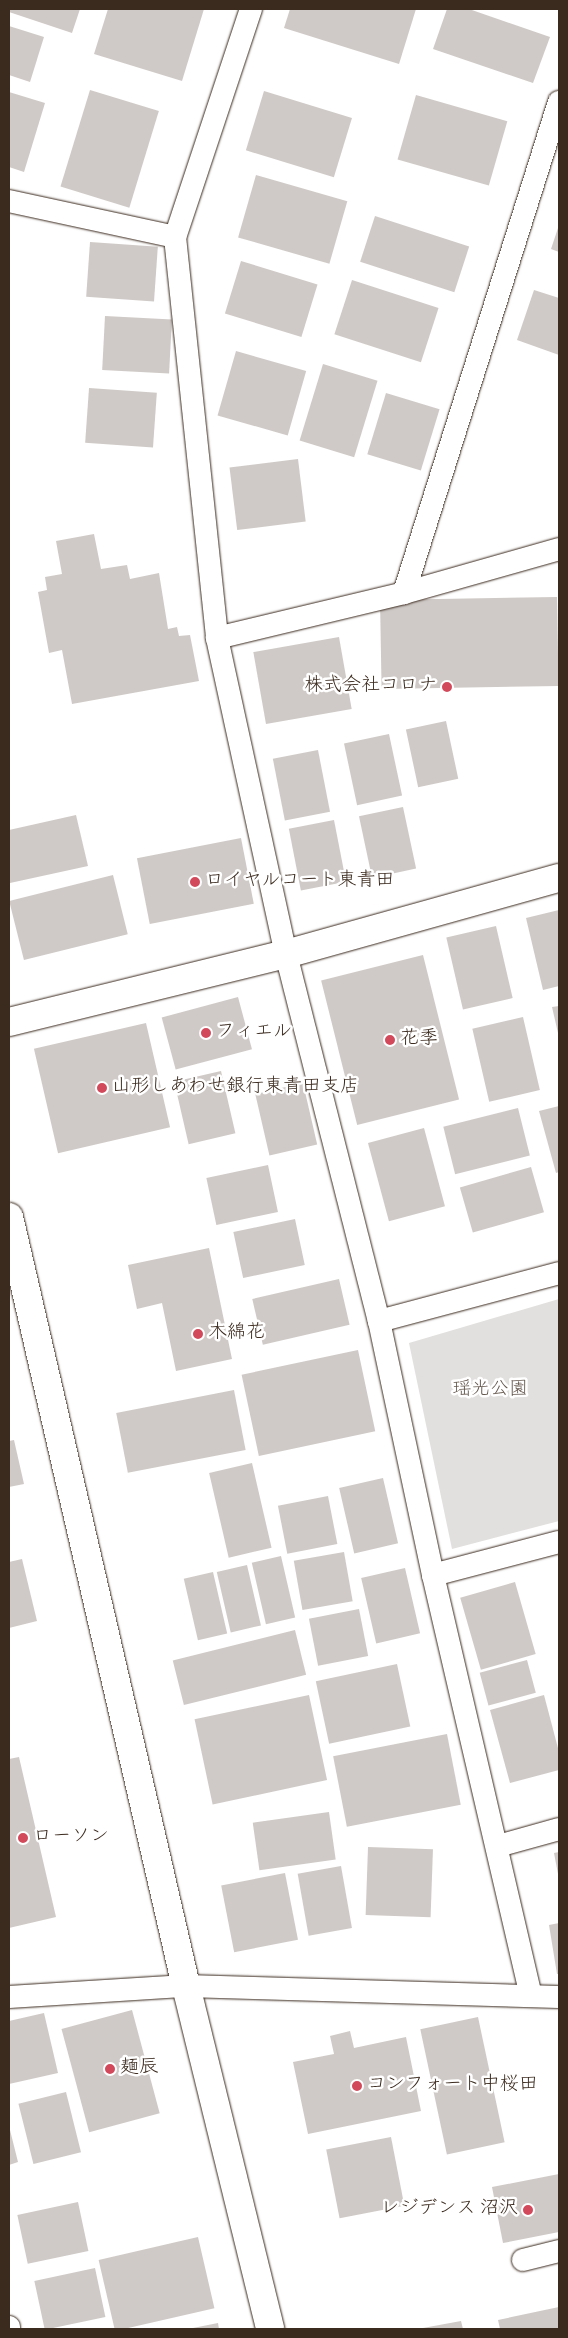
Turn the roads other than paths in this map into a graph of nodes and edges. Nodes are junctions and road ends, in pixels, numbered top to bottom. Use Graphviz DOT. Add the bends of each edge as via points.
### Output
graph roads {
  1 [pos="251,9"];
  2 [pos="559,102"];
  3 [pos="9,201"];
  4 [pos="175,237"];
  5 [pos="559,549"];
  6 [pos="404,593"];
  7 [pos="217,638"];
  8 [pos="559,878"];
  9 [pos="286,954"];
  10 [pos="9,1022"];
  11 [pos="9,1217"];
  12 [pos="559,1273"];
  13 [pos="379,1322"];
  14 [pos="559,1542"];
  15 [pos="433,1575"];
  16 [pos="559,1829"];
  17 [pos="498,1846"];
  18 [pos="186,1986"];
  19 [pos="531,1996"];
  20 [pos="9,1997"];
  21 [pos="559,1998"];
  22 [pos="559,2251"];
  23 [pos="523,2260"];
  24 [pos="270,2329"];
  1 -- 4 [label="lane"];
  2 -- 6 [label="lane"];
  3 -- 4 [label="lane"];
  4 -- 7 [label="lane"];
  5 -- 6 [label="lane"];
  6 -- 7 [label="lane"];
  7 -- 9 [label="lane"];
  8 -- 9 [label="street"];
  9 -- 10 [label="street"];
  9 -- 13 [label="lane"];
  11 -- 18 [label="street"];
  12 -- 13 [label="lane"];
  13 -- 15 [label="lane"];
  14 -- 15 [label="lane"];
  15 -- 17 [label="lane"];
  16 -- 17 [label="lane"];
  17 -- 19 [label="lane"];
  18 -- 19 [label="lane"];
  18 -- 20 [label="lane"];
  18 -- 24 [label="street"];
  19 -- 21 [label="lane"];
  22 -- 23 [label="lane"];
}
